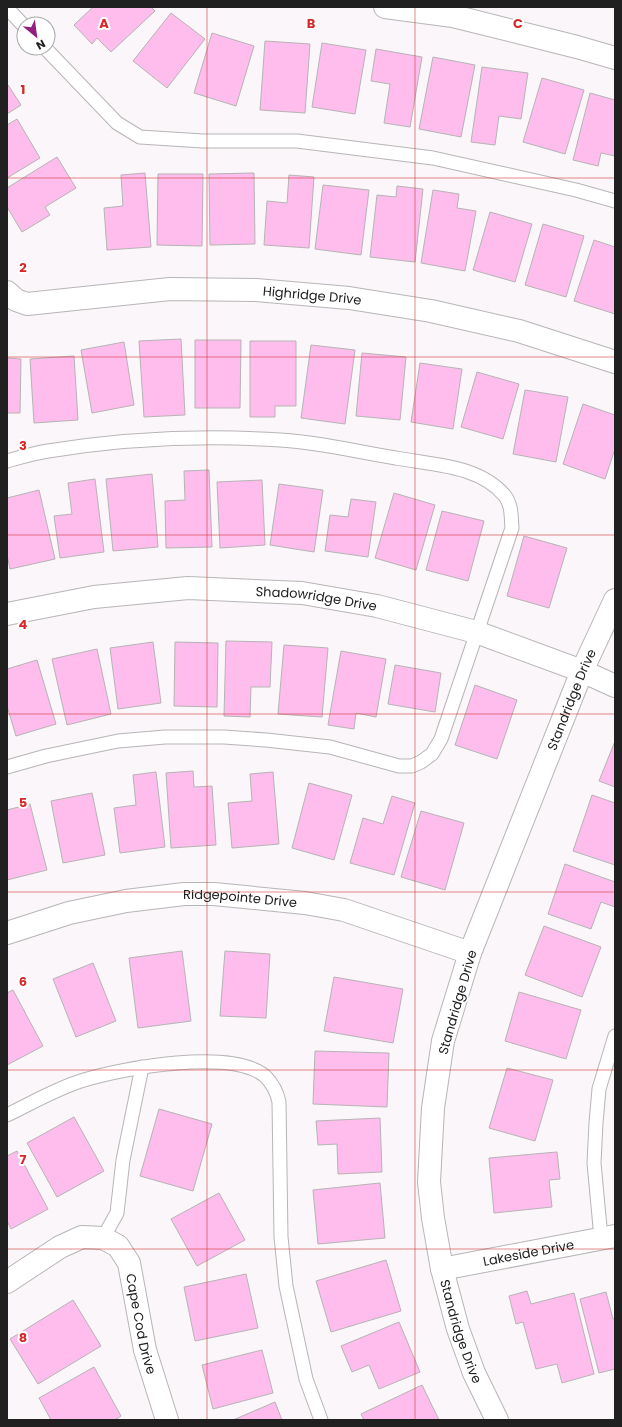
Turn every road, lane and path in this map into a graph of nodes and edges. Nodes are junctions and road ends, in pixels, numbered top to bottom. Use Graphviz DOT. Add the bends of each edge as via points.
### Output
graph roads {
  1 [pos="385,7"];
  2 [pos="7,8"];
  3 [pos="16,18"];
  4 [pos="52,56"];
  5 [pos="615,58"];
  6 [pos="615,201"];
  7 [pos="7,292"];
  8 [pos="614,358"];
  9 [pos="7,461"];
  10 [pos="615,600"];
  11 [pos="7,614"];
  12 [pos="476,632"];
  13 [pos="582,671"];
  14 [pos="615,686"];
  15 [pos="7,767"];
  16 [pos="7,933"];
  17 [pos="470,953"];
  18 [pos="615,1036"];
  19 [pos="142,1067"];
  20 [pos="7,1115"];
  21 [pos="608,1237"];
  22 [pos="103,1238"];
  23 [pos="442,1269"];
  24 [pos="7,1282"];
  25 [pos="167,1420"];
  26 [pos="321,1420"];
  27 [pos="497,1420"];
  1 -- 5 [label="street" via="453,16"];
  2 -- 3 [label="lane"];
  4 -- 6 [label="lane" via="117,123 140,137 203,142 297,141 425,156 561,186"];
  7 -- 8 [label="street, Highridge Drive" via="16,300 27,304 170,289 256,290 349,298 519,331"];
  9 -- 12 [label="lane" via="47,451 147,440 214,438 281,440 464,470 486,480 505,497 510,506 512,528"];
  10 -- 13 [label="street, Standridge Drive"];
  11 -- 12 [label="street, Shadowridge Drive" via="94,596 188,588 302,593 377,606"];
  12 -- 13 [label="street, Shadowridge Drive"];
  12 -- 15 [label="lane" via="441,739 432,754 412,766 400,766 330,747 224,737 165,737 118,741"];
  13 -- 14 [label="street, Shadowridge Drive"];
  13 -- 17 [label="street, Standridge Drive"];
  16 -- 17 [label="street, Ridgepointe Drive" via="70,913 126,901 184,894 214,894 305,903 344,910"];
  17 -- 23 [label="street, Standridge Drive" via="443,1041 433,1108 429,1182"];
  18 -- 21 [label="lane" via="600,1089 594,1163"];
  19 -- 20 [label="lane" via="83,1080"];
  19 -- 22 [label="lane" via="122,1160 116,1213"];
  19 -- 26 [label="lane" via="190,1062 244,1066 265,1076 277,1093 281,1237 286,1286 306,1379"];
  21 -- 23 [label="street, Lakeside Drive"];
  22 -- 24 [label="street" via="82,1237 60,1247"];
  22 -- 25 [label="street, Cape Cod Drive" via="118,1246 129,1263 146,1350"];
  23 -- 27 [label="street, Standridge Drive" via="460,1337"];
}
